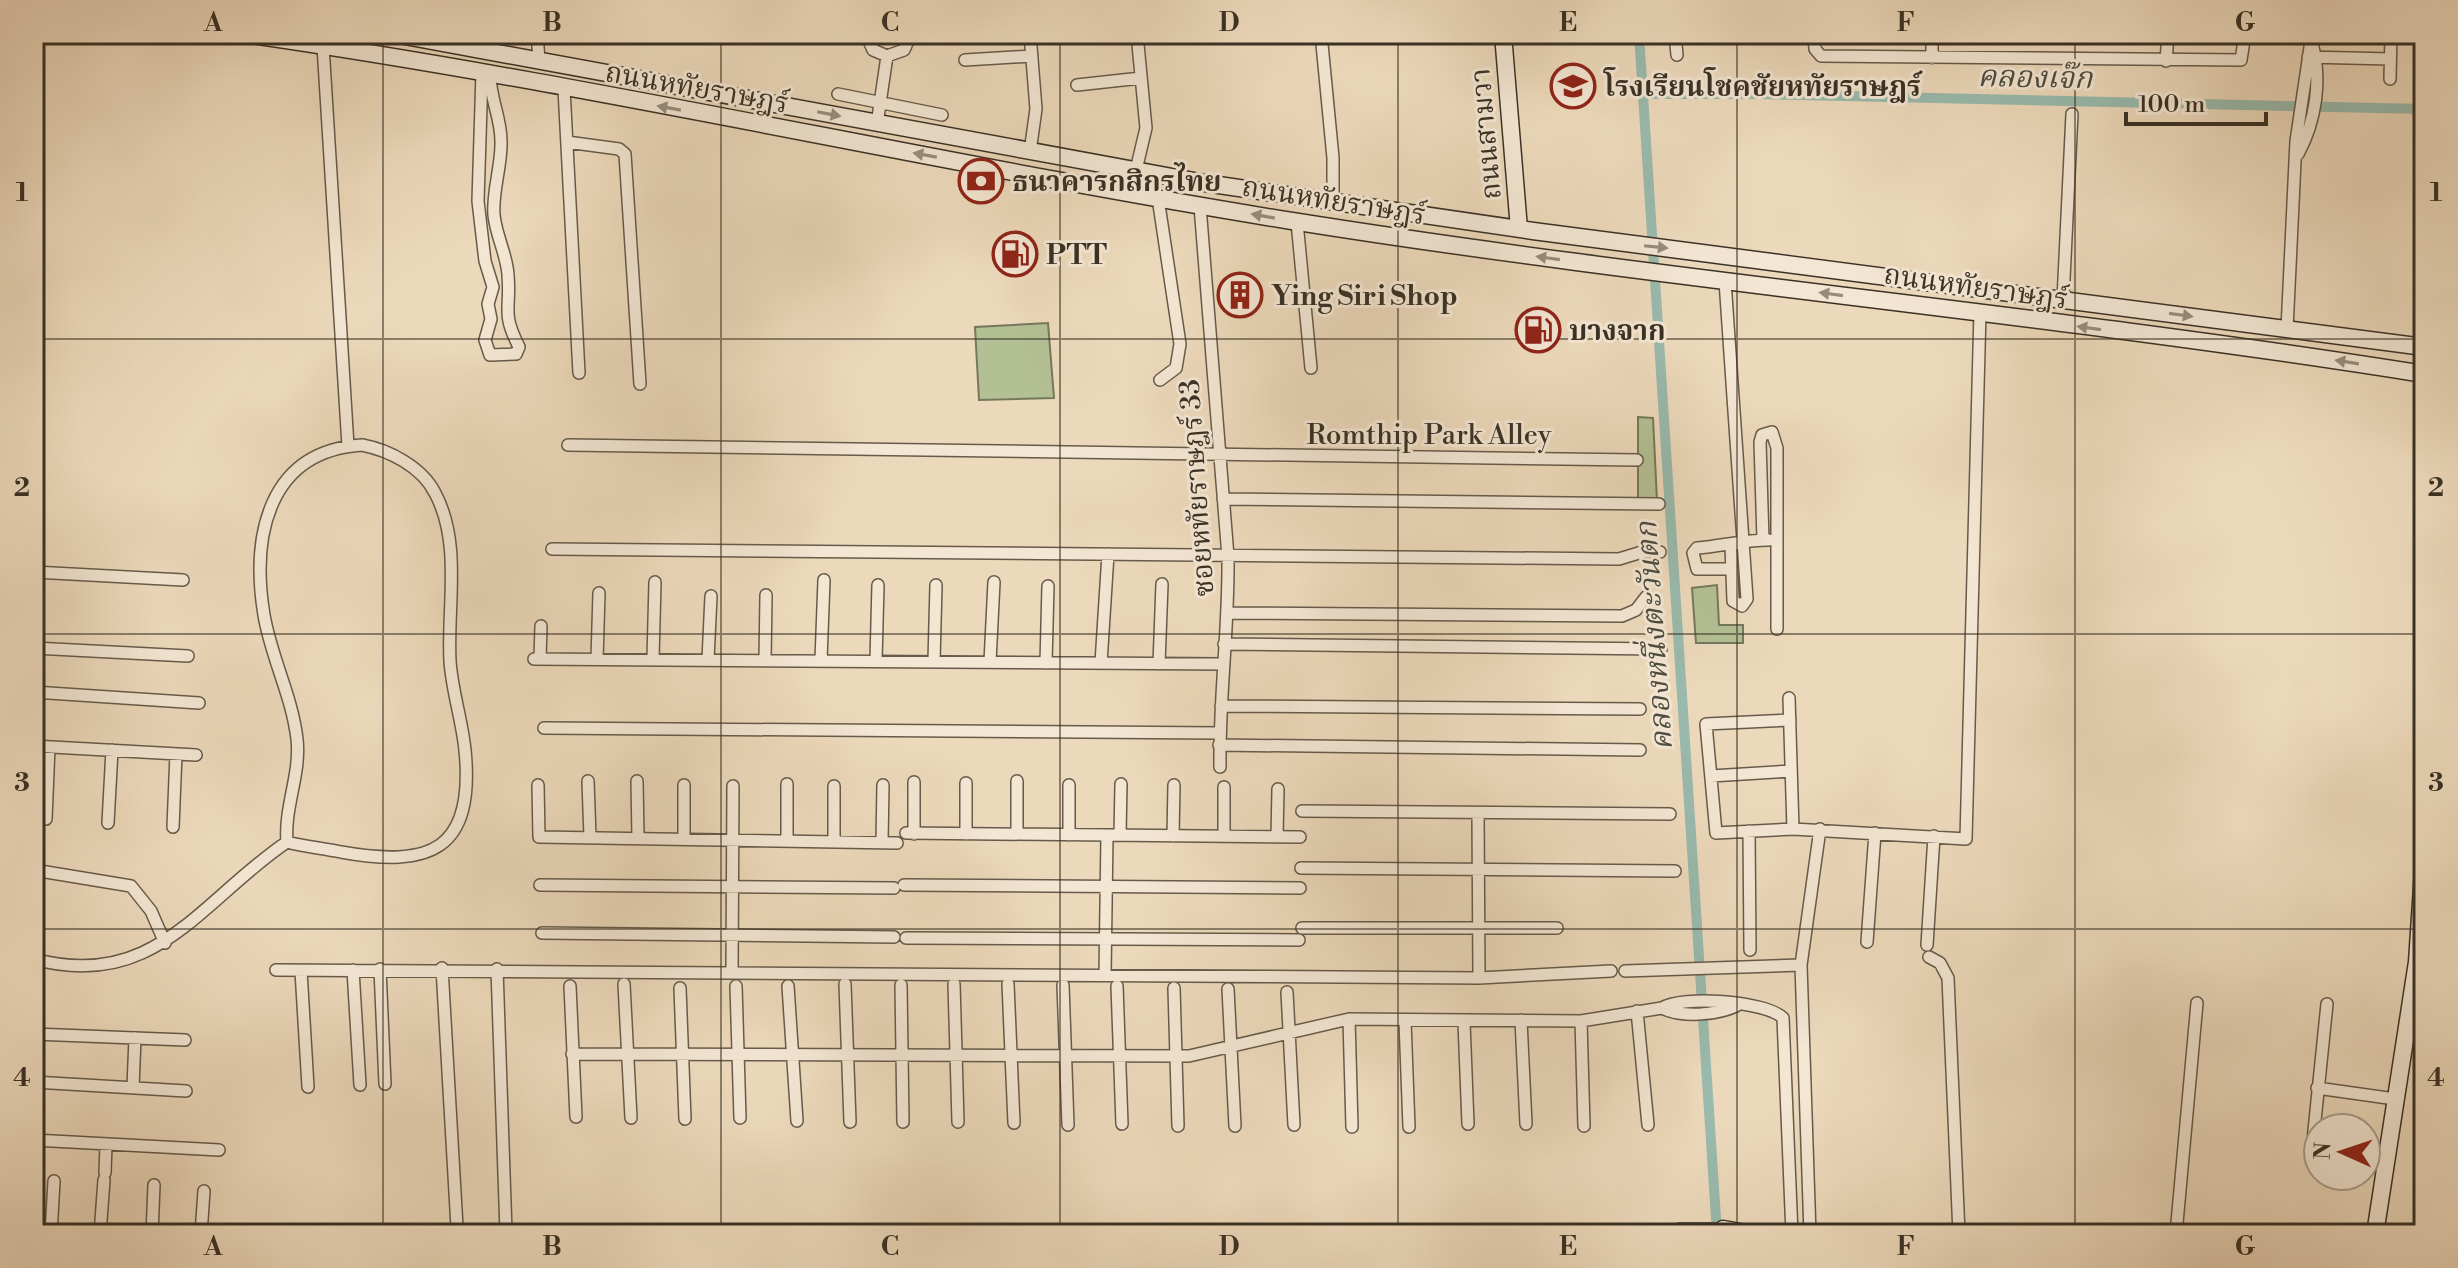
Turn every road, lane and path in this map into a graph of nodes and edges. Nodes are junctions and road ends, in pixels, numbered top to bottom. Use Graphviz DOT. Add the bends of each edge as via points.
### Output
graph roads {
  1 [pos="244,34"];
  2 [pos="397,34"];
  3 [pos="537,34"];
  4 [pos="866,34"];
  5 [pos="911,34"];
  6 [pos="1030,34"];
  7 [pos="1137,34"];
  8 [pos="1321,34"];
  9 [pos="1503,34"];
  10 [pos="1675,34"];
  11 [pos="1814,34"];
  12 [pos="1932,34"];
  13 [pos="2168,34"];
  14 [pos="2245,34"];
  15 [pos="2391,34"];
  16 [pos="2312,38"];
  17 [pos="482,42"];
  18 [pos="323,46"];
  19 [pos="1677,55"];
  20 [pos="887,56"];
  21 [pos="1032,56"];
  22 [pos="2312,57"];
  23 [pos="1932,58"];
  24 [pos="2390,59"];
  25 [pos="539,60"];
  26 [pos="965,60"];
  27 [pos="2166,61"];
  28 [pos="486,74"];
  29 [pos="1141,78"];
  30 [pos="2390,79"];
  31 [pos="1077,85"];
  32 [pos="564,89"];
  33 [pos="838,94"];
  34 [pos="881,102"];
  35 [pos="493,106"];
  36 [pos="479,107"];
  37 [pos="2072,114"];
  38 [pos="942,115"];
  39 [pos="877,124"];
  40 [pos="567,142"];
  41 [pos="1030,152"];
  42 [pos="1136,170"];
  43 [pos="1205,183"];
  44 [pos="1131,192"];
  45 [pos="1158,198"];
  46 [pos="1333,202"];
  47 [pos="1200,206"];
  48 [pos="1297,222"];
  49 [pos="1519,229"];
  50 [pos="498,243"];
  51 [pos="483,246"];
  52 [pos="1725,281"];
  53 [pos="2063,299"];
  54 [pos="1980,312"];
  55 [pos="2287,329"];
  56 [pos="2416,346"];
  57 [pos="2424,365"];
  58 [pos="1311,368"];
  59 [pos="579,373"];
  60 [pos="2424,374"];
  61 [pos="1160,380"];
  62 [pos="640,384"];
  63 [pos="568,445"];
  64 [pos="348,446"];
  65 [pos="1220,456"];
  66 [pos="1637,460"];
  67 [pos="1223,499"];
  68 [pos="1659,504"];
  69 [pos="1743,540"];
  70 [pos="1763,540"];
  71 [pos="1778,540"];
  72 [pos="1731,546"];
  73 [pos="552,549"];
  74 [pos="1660,552"];
  75 [pos="1108,554"];
  76 [pos="1228,557"];
  77 [pos="1732,569"];
  78 [pos="34,572"];
  79 [pos="183,580"];
  80 [pos="824,580"];
  81 [pos="655,582"];
  82 [pos="994,582"];
  83 [pos="1162,584"];
  84 [pos="878,585"];
  85 [pos="936,585"];
  86 [pos="1048,586"];
  87 [pos="599,593"];
  88 [pos="766,595"];
  89 [pos="711,596"];
  90 [pos="1646,597"];
  91 [pos="1228,613"];
  92 [pos="541,626"];
  93 [pos="1777,629"];
  94 [pos="1224,644"];
  95 [pos="34,648"];
  96 [pos="1661,649"];
  97 [pos="188,656"];
  98 [pos="597,659"];
  99 [pos="653,659"];
  100 [pos="708,660"];
  101 [pos="765,660"];
  102 [pos="821,660"];
  103 [pos="876,660"];
  104 [pos="934,661"];
  105 [pos="990,662"];
  106 [pos="1046,663"];
  107 [pos="1101,663"];
  108 [pos="1159,664"];
  109 [pos="1223,664"];
  110 [pos="34,692"];
  111 [pos="1789,698"];
  112 [pos="199,703"];
  113 [pos="1221,706"];
  114 [pos="1640,709"];
  115 [pos="1790,720"];
  116 [pos="544,728"];
  117 [pos="1219,739"];
  118 [pos="34,746"];
  119 [pos="49,747"];
  120 [pos="112,750"];
  121 [pos="1640,750"];
  122 [pos="176,754"];
  123 [pos="196,755"];
  124 [pos="1220,767"];
  125 [pos="1791,771"];
  126 [pos="1711,776"];
  127 [pos="588,781"];
  128 [pos="637,781"];
  129 [pos="1017,781"];
  130 [pos="914,782"];
  131 [pos="966,783"];
  132 [pos="787,784"];
  133 [pos="1121,784"];
  134 [pos="538,785"];
  135 [pos="684,785"];
  136 [pos="883,785"];
  137 [pos="1069,785"];
  138 [pos="1174,785"];
  139 [pos="733,786"];
  140 [pos="834,786"];
  141 [pos="1224,787"];
  142 [pos="1278,789"];
  143 [pos="1302,811"];
  144 [pos="1478,813"];
  145 [pos="1670,814"];
  146 [pos="46,819"];
  147 [pos="108,823"];
  148 [pos="173,827"];
  149 [pos="1793,829"];
  150 [pos="1820,829"];
  151 [pos="1749,831"];
  152 [pos="1875,833"];
  153 [pos="966,834"];
  154 [pos="1017,834"];
  155 [pos="1069,835"];
  156 [pos="1107,835"];
  157 [pos="1120,835"];
  158 [pos="1173,836"];
  159 [pos="1224,836"];
  160 [pos="1934,836"];
  161 [pos="590,837"];
  162 [pos="1277,837"];
  163 [pos="1300,837"];
  164 [pos="638,838"];
  165 [pos="684,839"];
  166 [pos="734,840"];
  167 [pos="787,841"];
  168 [pos="287,842"];
  169 [pos="834,842"];
  170 [pos="882,842"];
  171 [pos="897,843"];
  172 [pos="2424,856"];
  173 [pos="1301,868"];
  174 [pos="34,870"];
  175 [pos="1477,870"];
  176 [pos="1675,871"];
  177 [pos="540,885"];
  178 [pos="733,886"];
  179 [pos="1106,887"];
  180 [pos="1300,888"];
  181 [pos="1477,928"];
  182 [pos="1557,928"];
  183 [pos="542,933"];
  184 [pos="732,934"];
  185 [pos="1105,939"];
  186 [pos="1867,942"];
  187 [pos="165,943"];
  188 [pos="1750,950"];
  189 [pos="34,959"];
  190 [pos="1801,965"];
  191 [pos="442,968"];
  192 [pos="380,969"];
  193 [pos="497,969"];
  194 [pos="276,970"];
  195 [pos="353,970"];
  196 [pos="301,971"];
  197 [pos="732,971"];
  198 [pos="1611,971"];
  199 [pos="1625,971"];
  200 [pos="1105,975"];
  201 [pos="1479,978"];
  202 [pos="624,984"];
  203 [pos="845,984"];
  204 [pos="954,984"];
  205 [pos="1008,984"];
  206 [pos="901,985"];
  207 [pos="1063,985"];
  208 [pos="570,986"];
  209 [pos="736,986"];
  210 [pos="788,986"];
  211 [pos="1117,986"];
  212 [pos="680,988"];
  213 [pos="1174,988"];
  214 [pos="1228,989"];
  215 [pos="1287,992"];
  216 [pos="2197,1003"];
  217 [pos="2327,1004"];
  218 [pos="1637,1011"];
  219 [pos="1349,1019"];
  220 [pos="1521,1020"];
  221 [pos="1405,1021"];
  222 [pos="1581,1021"];
  223 [pos="1464,1022"];
  224 [pos="1291,1031"];
  225 [pos="34,1034"];
  226 [pos="135,1038"];
  227 [pos="185,1040"];
  228 [pos="1233,1046"];
  229 [pos="572,1054"];
  230 [pos="628,1054"];
  231 [pos="682,1054"];
  232 [pos="737,1054"];
  233 [pos="793,1055"];
  234 [pos="847,1055"];
  235 [pos="902,1055"];
  236 [pos="955,1055"];
  237 [pos="1011,1055"];
  238 [pos="1063,1055"];
  239 [pos="1120,1055"];
  240 [pos="1176,1056"];
  241 [pos="34,1082"];
  242 [pos="385,1084"];
  243 [pos="360,1085"];
  244 [pos="133,1087"];
  245 [pos="308,1087"];
  246 [pos="2317,1088"];
  247 [pos="186,1091"];
  248 [pos="2395,1099"];
  249 [pos="2315,1112"];
  250 [pos="576,1117"];
  251 [pos="631,1118"];
  252 [pos="740,1118"];
  253 [pos="685,1119"];
  254 [pos="797,1121"];
  255 [pos="850,1122"];
  256 [pos="903,1122"];
  257 [pos="958,1122"];
  258 [pos="1014,1123"];
  259 [pos="1122,1124"];
  260 [pos="1468,1124"];
  261 [pos="1526,1124"];
  262 [pos="1068,1125"];
  263 [pos="1294,1125"];
  264 [pos="1648,1125"];
  265 [pos="1178,1126"];
  266 [pos="1235,1126"];
  267 [pos="1584,1126"];
  268 [pos="1352,1127"];
  269 [pos="1409,1127"];
  270 [pos="34,1140"];
  271 [pos="106,1144"];
  272 [pos="219,1150"];
  273 [pos="54,1181"];
  274 [pos="154,1185"];
  275 [pos="204,1191"];
  276 [pos="457,1227"];
  277 [pos="506,1232"];
  278 [pos="1737,1232"];
  279 [pos="51,1234"];
  280 [pos="100,1234"];
  281 [pos="152,1234"];
  282 [pos="201,1234"];
  283 [pos="1665,1234"];
  284 [pos="1792,1234"];
  285 [pos="1810,1234"];
  286 [pos="1959,1234"];
  287 [pos="2176,1234"];
  288 [pos="2375,1234"];
  1 -- 18 [label="main road, ถนนหทัยราษฎร์"];
  2 -- 17 [label="main road, ถนนหทัยราษฎร์"];
  3 -- 25 [label="street"];
  4 -- 20 [label="street" via="873,50"];
  5 -- 20 [label="street" via="904,50"];
  6 -- 21 [label="street"];
  7 -- 29 [label="street"];
  8 -- 46 [label="street"];
  9 -- 49 [label="main road, ถนนสามวา"];
  10 -- 19 [label="street"];
  11 -- 23 [label="street" via="1821,56"];
  12 -- 23 [label="street"];
  13 -- 27 [label="street"];
  14 -- 27 [label="street" via="2241,60"];
  15 -- 24 [label="street"];
  16 -- 22 [label="street"];
  17 -- 25 [label="main road, ถนนหทัยราษฎร์"];
  18 -- 28 [label="main road, ถนนหทัยราษฎร์"];
  18 -- 64 [label="street"];
  20 -- 34 [label="street"];
  21 -- 26 [label="street"];
  21 -- 41 [label="street" via="1036,109"];
  22 -- 24 [label="street"];
  22 -- 55 [label="street" via="2307,123 2295,159"];
  23 -- 27 [label="street"];
  24 -- 30 [label="street"];
  25 -- 39 [label="main road, ถนนหทัยราษฎร์, one-way"];
  28 -- 32 [label="main road, ถนนหทัยราษฎร์"];
  28 -- 35 [label="street"];
  28 -- 36 [label="street"];
  29 -- 31 [label="street"];
  29 -- 42 [label="street" via="1146,128"];
  32 -- 40 [label="street"];
  44 -- 32 [label="main road, ถนนหทัยราษฎร์, one-way"];
  33 -- 34 [label="street"];
  34 -- 38 [label="street"];
  34 -- 39 [label="street"];
  35 -- 36 [label="street"];
  35 -- 50 [label="street" via="501,140 494,213"];
  36 -- 51 [label="street"];
  37 -- 53 [label="street"];
  39 -- 41 [label="main road, ถนนหทัยราษฎร์"];
  40 -- 59 [label="street"];
  40 -- 62 [label="street" via="625,154"];
  41 -- 42 [label="main road, ถนนหทัยราษฎร์"];
  42 -- 43 [label="main road, ถนนหทัยราษฎร์"];
  42 -- 44 [label="main road"];
  43 -- 46 [label="main road, ถนนหทัยราษฎร์"];
  43 -- 47 [label="main road"];
  44 -- 45 [label="main road, ถนนหทัยราษฎร์"];
  45 -- 47 [label="main road, ถนนหทัยราษฎร์"];
  45 -- 61 [label="street" via="1180,344 1176,368"];
  46 -- 49 [label="main road, ถนนหทัยราษฎร์"];
  48 -- 47 [label="main road, ถนนหทัยราษฎร์, one-way"];
  47 -- 65 [label="street, ซอยหทัยราษฎร์ 33"];
  52 -- 48 [label="main road, ถนนหทัยราษฎร์, one-way"];
  48 -- 58 [label="street"];
  49 -- 53 [label="main road, ถนนหทัยราษฎร์, one-way"];
  50 -- 51 [label="street"];
  50 -- 51 [label="street" via="508,272 506,320 519,347 508,356 490,355 487,349 493,287"];
  54 -- 52 [label="main road, ถนนหทัยราษฎร์, one-way"];
  52 -- 69 [label="street"];
  53 -- 55 [label="main road, ถนนหทัยราษฎร์, one-way"];
  60 -- 54 [label="main road, ถนนหทัยราษฎร์, one-way"];
  54 -- 160 [label="street" via="1966,839"];
  55 -- 56 [label="main road, ถนนหทัยราษฎร์"];
  56 -- 57 [label="main road"];
  63 -- 65 [label="street, Romthip Park Alley"];
  64 -- 168 [label="street" via="303,461 285,479 272,500 263,537 264,614 286,686 298,756"];
  64 -- 168 [label="street" via="384,449 405,463 425,479 442,513 450,571 450,665 466,780 454,833 427,853 384,858"];
  65 -- 66 [label="street, Romthip Park Alley"];
  65 -- 67 [label="street, ซอยหทัยราษฎร์ 33"];
  67 -- 68 [label="street"];
  67 -- 76 [label="street, ซอยหทัยราษฎร์ 33"];
  69 -- 70 [label="street"];
  69 -- 72 [label="street"];
  69 -- 77 [label="street" via="1745,605 1733,601"];
  70 -- 71 [label="street"];
  70 -- 71 [label="street" via="1760,442 1762,435 1772,432 1777,439"];
  71 -- 93 [label="street"];
  72 -- 77 [label="street"];
  72 -- 77 [label="street" via="1697,548 1693,563 1701,569"];
  73 -- 75 [label="street"];
  74 -- 76 [label="street" via="1619,559"];
  75 -- 76 [label="street"];
  75 -- 107 [label="street"];
  76 -- 91 [label="street, ซอยหทัยราษฎร์ 33"];
  78 -- 79 [label="street"];
  80 -- 102 [label="street"];
  81 -- 99 [label="street"];
  82 -- 105 [label="street"];
  83 -- 108 [label="street"];
  84 -- 103 [label="street"];
  85 -- 104 [label="street"];
  86 -- 106 [label="street"];
  87 -- 98 [label="street"];
  88 -- 101 [label="street"];
  89 -- 100 [label="street"];
  90 -- 91 [label="street" via="1622,616"];
  91 -- 94 [label="street, ซอยหทัยราษฎร์ 33"];
  92 -- 98 [label="street" via="537,659"];
  94 -- 96 [label="street"];
  94 -- 109 [label="street, ซอยหทัยราษฎร์ 33"];
  95 -- 97 [label="street"];
  98 -- 99 [label="street"];
  99 -- 100 [label="street"];
  100 -- 101 [label="street"];
  101 -- 102 [label="street"];
  102 -- 103 [label="street"];
  103 -- 104 [label="street"];
  104 -- 105 [label="street"];
  105 -- 106 [label="street"];
  106 -- 107 [label="street"];
  107 -- 108 [label="street"];
  108 -- 109 [label="street"];
  109 -- 113 [label="street, ซอยหทัยราษฎร์ 33"];
  110 -- 112 [label="street"];
  111 -- 115 [label="street"];
  113 -- 114 [label="street"];
  113 -- 117 [label="street, ซอยหทัยราษฎร์ 33"];
  115 -- 125 [label="street"];
  115 -- 126 [label="street" via="1706,724"];
  116 -- 117 [label="street"];
  117 -- 121 [label="street"];
  117 -- 124 [label="street, ซอยหทัยราษฎร์ 33"];
  118 -- 119 [label="street"];
  119 -- 120 [label="street"];
  119 -- 146 [label="street"];
  120 -- 122 [label="street"];
  120 -- 147 [label="street"];
  122 -- 123 [label="street"];
  122 -- 148 [label="street"];
  125 -- 126 [label="street"];
  125 -- 149 [label="street"];
  126 -- 151 [label="street" via="1716,833"];
  127 -- 161 [label="street"];
  128 -- 164 [label="street"];
  129 -- 154 [label="street"];
  130 -- 153 [label="street" via="910,834"];
  131 -- 153 [label="street"];
  132 -- 167 [label="street"];
  133 -- 157 [label="street"];
  134 -- 161 [label="street" via="539,837"];
  135 -- 165 [label="street"];
  136 -- 170 [label="street"];
  137 -- 155 [label="street"];
  138 -- 158 [label="street"];
  139 -- 166 [label="street"];
  140 -- 169 [label="street"];
  141 -- 159 [label="street"];
  142 -- 162 [label="street"];
  143 -- 144 [label="street"];
  144 -- 145 [label="street"];
  144 -- 175 [label="street"];
  149 -- 150 [label="street"];
  149 -- 151 [label="street"];
  150 -- 152 [label="street"];
  150 -- 190 [label="street"];
  151 -- 188 [label="street"];
  152 -- 160 [label="street"];
  152 -- 186 [label="street"];
  153 -- 154 [label="street"];
  154 -- 155 [label="street"];
  155 -- 156 [label="street"];
  156 -- 157 [label="street"];
  156 -- 179 [label="street"];
  157 -- 158 [label="street"];
  158 -- 159 [label="street"];
  159 -- 162 [label="street"];
  160 -- 286 [label="street" via="1928,951 1948,978"];
  161 -- 164 [label="street"];
  162 -- 163 [label="street"];
  164 -- 165 [label="street"];
  165 -- 166 [label="street"];
  166 -- 167 [label="street"];
  166 -- 178 [label="street"];
  167 -- 169 [label="street"];
  168 -- 187 [label="street" via="254,864 195,922"];
  169 -- 170 [label="street"];
  170 -- 171 [label="street"];
  172 -- 248 [label="main road" via="2417,962"];
  173 -- 175 [label="street"];
  174 -- 187 [label="street" via="131,886 151,911"];
  175 -- 176 [label="street"];
  175 -- 181 [label="street"];
  177 -- 178 [label="street"];
  178 -- 179 [label="street"];
  178 -- 184 [label="street"];
  179 -- 180 [label="street"];
  179 -- 185 [label="street"];
  181 -- 182 [label="street"];
  181 -- 185 [label="street"];
  181 -- 201 [label="street"];
  183 -- 184 [label="street"];
  184 -- 185 [label="street"];
  184 -- 197 [label="street"];
  185 -- 200 [label="street"];
  187 -- 189 [label="street" via="125,962 96,966"];
  190 -- 199 [label="street"];
  190 -- 285 [label="street"];
  191 -- 192 [label="street"];
  191 -- 193 [label="street"];
  191 -- 276 [label="street"];
  192 -- 195 [label="street"];
  192 -- 242 [label="street"];
  193 -- 197 [label="street"];
  193 -- 277 [label="street"];
  194 -- 196 [label="street"];
  195 -- 196 [label="street"];
  195 -- 243 [label="street"];
  196 -- 245 [label="street"];
  197 -- 200 [label="street"];
  198 -- 201 [label="street"];
  200 -- 201 [label="street"];
  202 -- 230 [label="street"];
  203 -- 234 [label="street"];
  204 -- 236 [label="street"];
  205 -- 237 [label="street"];
  206 -- 235 [label="street"];
  207 -- 238 [label="street"];
  208 -- 229 [label="street"];
  209 -- 232 [label="street"];
  210 -- 233 [label="street"];
  211 -- 239 [label="street"];
  212 -- 231 [label="street"];
  213 -- 240 [label="street"];
  214 -- 228 [label="street"];
  215 -- 224 [label="street"];
  216 -- 287 [label="street"];
  217 -- 246 [label="street"];
  218 -- 222 [label="street"];
  218 -- 264 [label="street"];
  218 -- 284 [label="street" via="1736,1006 1772,1010 1783,1018"];
  219 -- 221 [label="street"];
  219 -- 224 [label="street"];
  219 -- 268 [label="street"];
  220 -- 222 [label="street"];
  220 -- 223 [label="street"];
  220 -- 261 [label="street"];
  221 -- 223 [label="street"];
  221 -- 269 [label="street"];
  222 -- 267 [label="street"];
  223 -- 260 [label="street"];
  224 -- 228 [label="street"];
  224 -- 263 [label="street"];
  225 -- 226 [label="street"];
  226 -- 227 [label="street"];
  226 -- 244 [label="street"];
  228 -- 240 [label="street"];
  228 -- 266 [label="street"];
  229 -- 230 [label="street"];
  229 -- 250 [label="street"];
  230 -- 231 [label="street"];
  230 -- 251 [label="street"];
  231 -- 232 [label="street"];
  231 -- 253 [label="street"];
  232 -- 233 [label="street"];
  232 -- 252 [label="street"];
  233 -- 234 [label="street"];
  233 -- 254 [label="street"];
  234 -- 235 [label="street"];
  234 -- 255 [label="street"];
  235 -- 236 [label="street"];
  235 -- 256 [label="street"];
  236 -- 237 [label="street"];
  236 -- 257 [label="street"];
  237 -- 238 [label="street"];
  237 -- 258 [label="street"];
  238 -- 239 [label="street"];
  238 -- 262 [label="street"];
  239 -- 240 [label="street"];
  239 -- 259 [label="street"];
  240 -- 265 [label="street"];
  241 -- 244 [label="street"];
  244 -- 247 [label="street"];
  246 -- 248 [label="street"];
  246 -- 249 [label="street"];
  248 -- 288 [label="main road"];
  270 -- 271 [label="street"];
  271 -- 272 [label="street"];
  271 -- 280 [label="street"];
  273 -- 279 [label="street"];
  274 -- 281 [label="street"];
  275 -- 282 [label="street"];
  278 -- 283 [label="street" via="1680,1229"];
}
